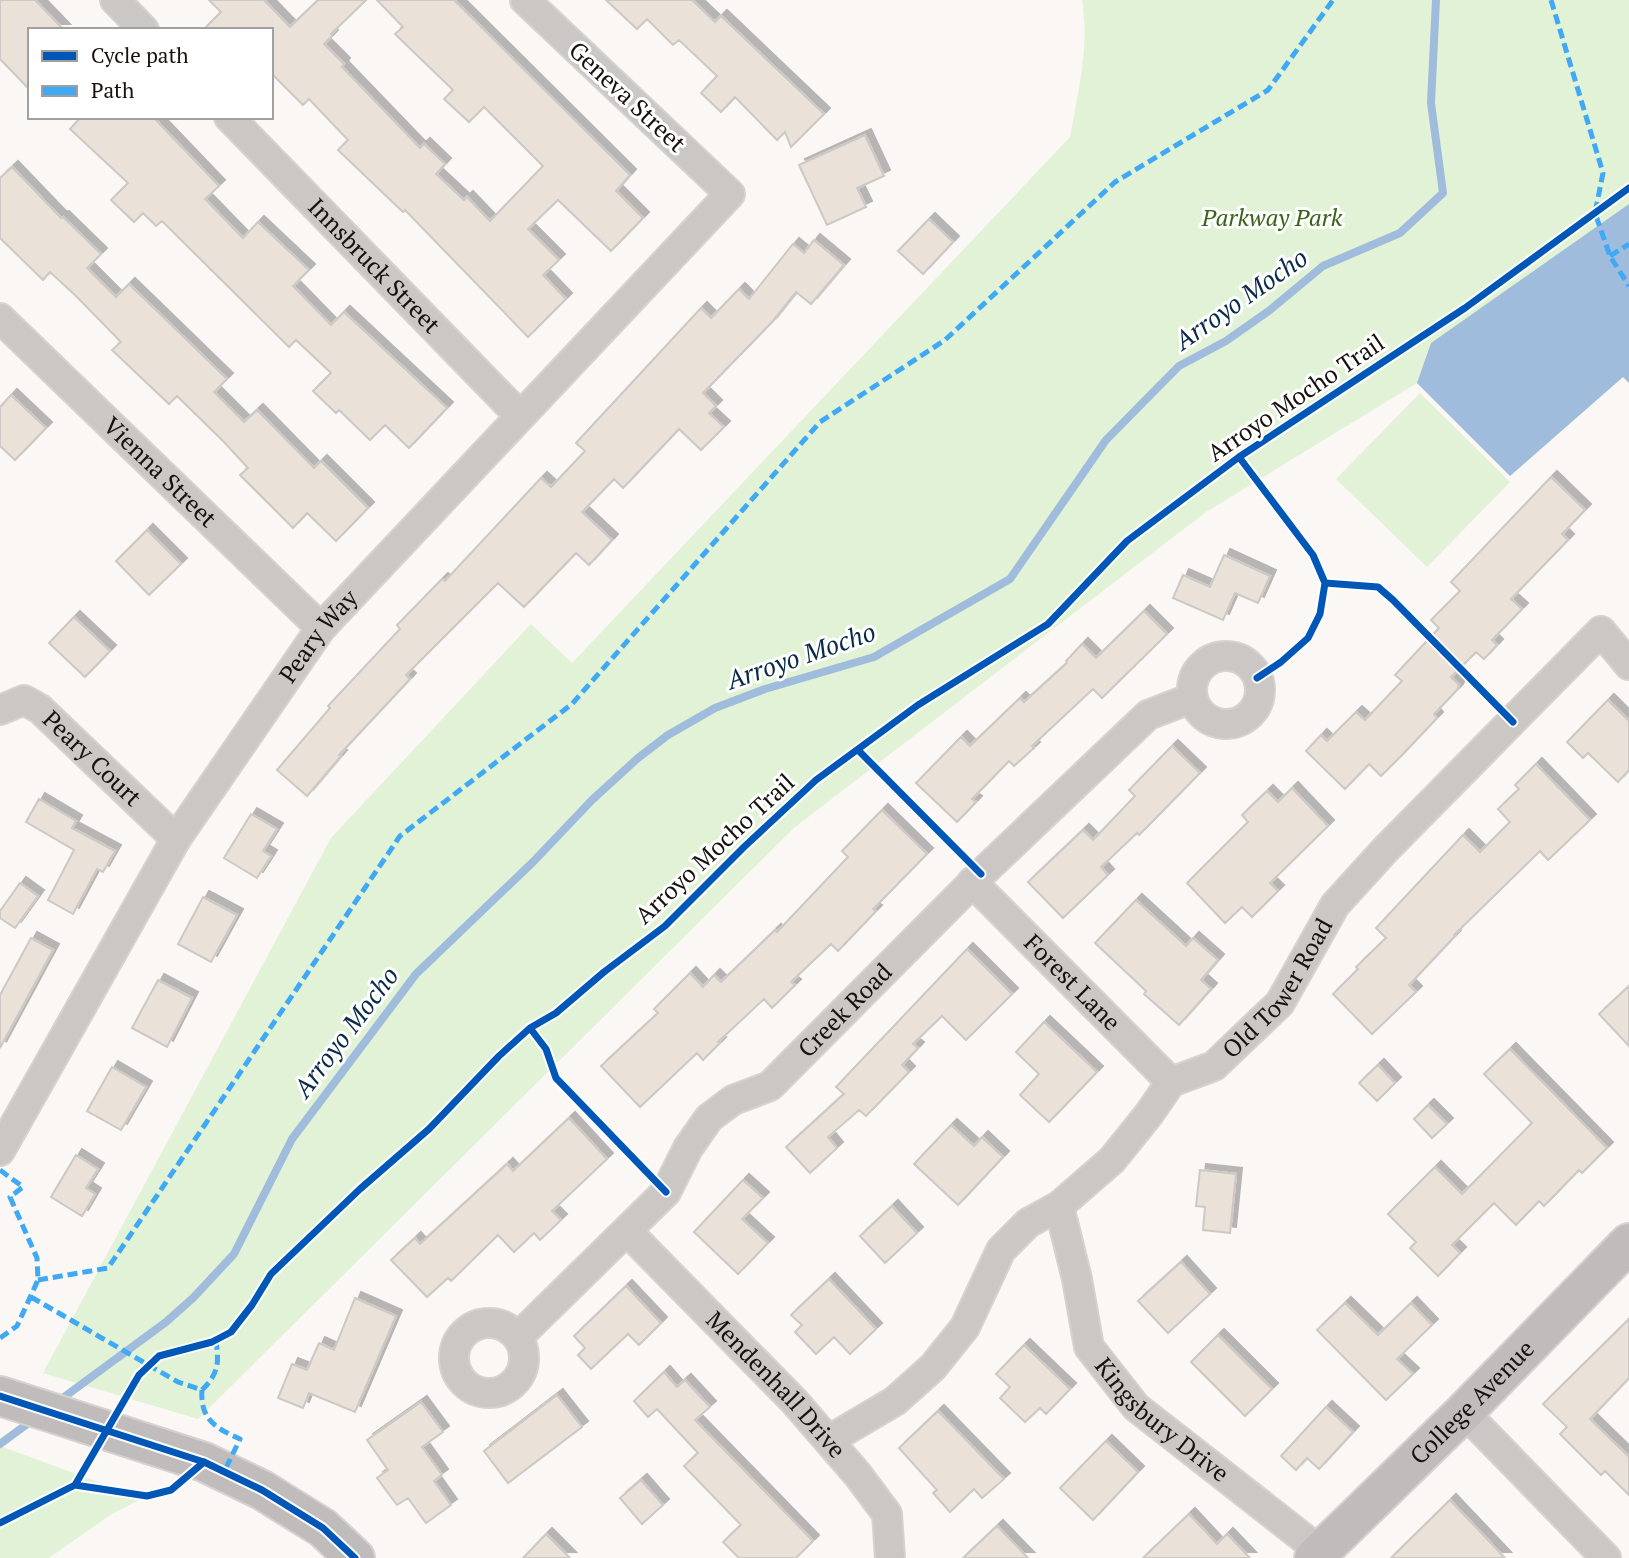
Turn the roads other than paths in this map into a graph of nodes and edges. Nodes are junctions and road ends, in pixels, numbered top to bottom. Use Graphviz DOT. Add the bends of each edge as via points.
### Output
graph roads {
  1 [pos="115,0"];
  2 [pos="524,0"];
  3 [pos="142,28"];
  4 [pos="231,119"];
  5 [pos="730,194"];
  6 [pos="0,319"];
  7 [pos="520,416"];
  8 [pos="321,628"];
  9 [pos="1629,665"];
  10 [pos="1192,698"];
  11 [pos="0,710"];
  12 [pos="176,839"];
  13 [pos="972,883"];
  14 [pos="1171,1082"];
  15 [pos="0,1151"];
  16 [pos="1059,1206"];
  17 [pos="626,1231"];
  18 [pos="1629,1243"];
  19 [pos="518,1337"];
  20 [pos="0,1395"];
  21 [pos="1464,1412"];
  22 [pos="829,1440"];
  23 [pos="1317,1555"];
  24 [pos="355,1558"];
  25 [pos="890,1558"];
  26 [pos="1606,1558"];
  1 -- 3 [label="street"];
  2 -- 5 [label="street, Geneva Street"];
  4 -- 7 [label="street, Innsbruck Street"];
  5 -- 7 [label="street, Peary Way"];
  6 -- 8 [label="street, Vienna Street"];
  7 -- 8 [label="street, Peary Way"];
  8 -- 12 [label="street, Peary Way"];
  9 -- 14 [label="street, Old Tower Road" via="1601,631 1335,905 1280,1003 1214,1066"];
  10 -- 13 [label="street, Creek Road" via="1148,715"];
  11 -- 12 [label="street, Peary Court" via="24,700 40,709"];
  12 -- 15 [label="street, Peary Way"];
  13 -- 14 [label="street, Forest Lane"];
  13 -- 17 [label="street, Creek Road" via="770,1086 733,1100 709,1118 688,1147 666,1192"];
  14 -- 16 [label="street" via="1112,1160"];
  16 -- 22 [label="street" via="1028,1223 1001,1250 965,1327 933,1367 895,1401"];
  16 -- 23 [label="street, Kingsbury Drive" via="1088,1347 1136,1407"];
  17 -- 19 [label="street, Creek Road"];
  17 -- 22 [label="street, Mendenhall Drive"];
  18 -- 21 [label="street, College Avenue"];
  20 -- 24 [label="street" via="204,1462 262,1490 323,1528"];
  21 -- 23 [label="street, College Avenue"];
  21 -- 26 [label="street"];
  22 -- 25 [label="street, Mendenhall Drive" via="887,1514"];
}
